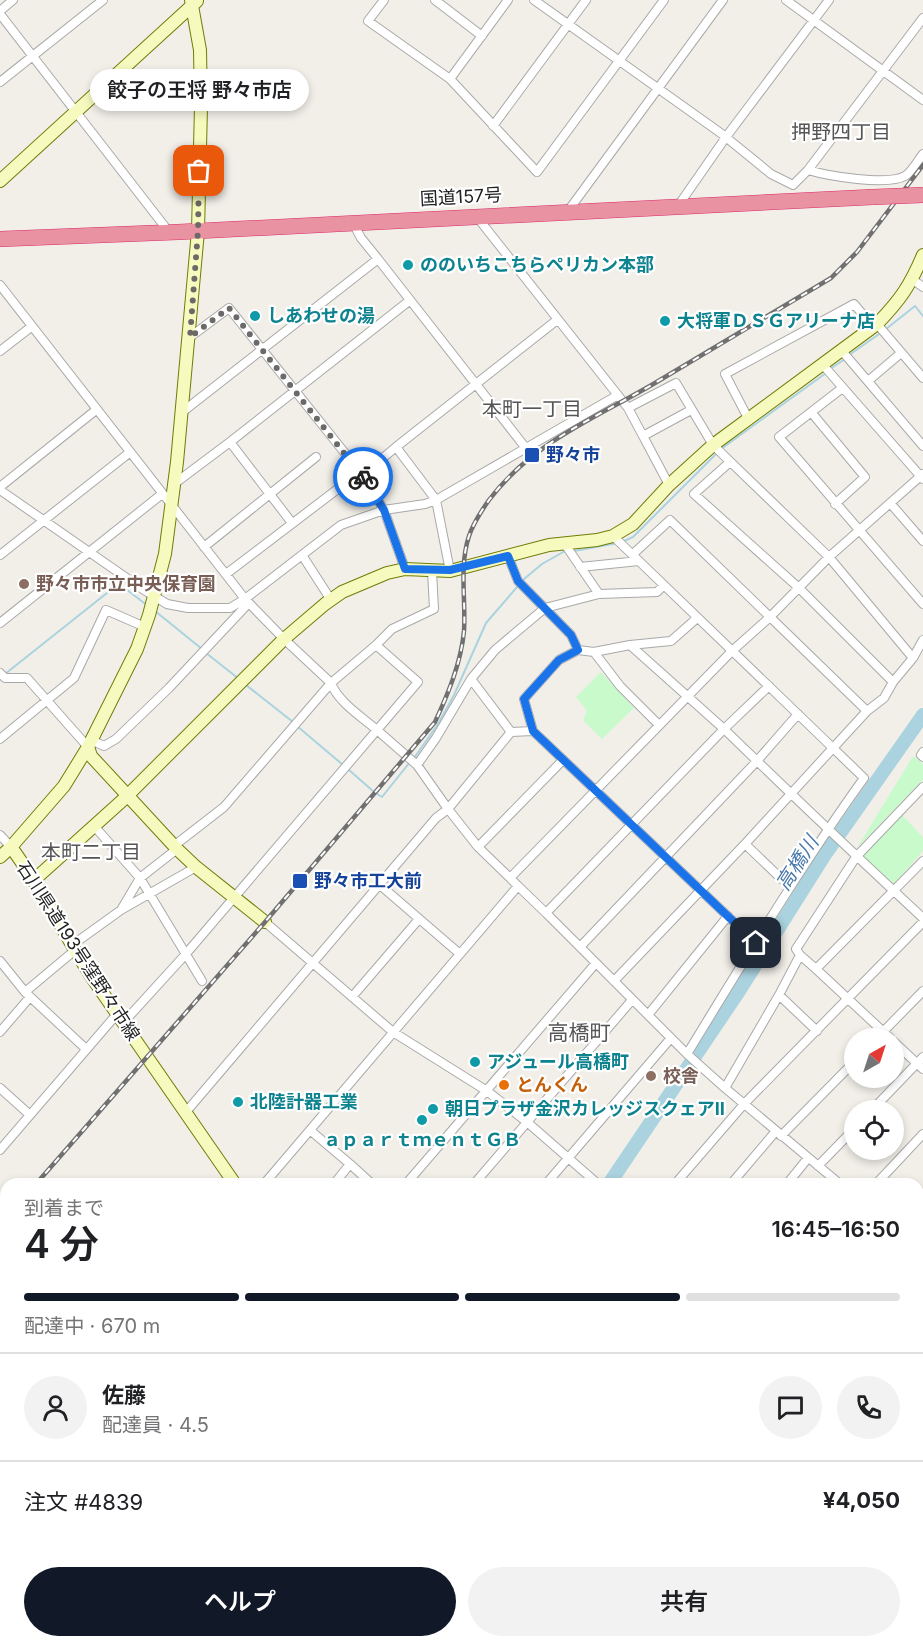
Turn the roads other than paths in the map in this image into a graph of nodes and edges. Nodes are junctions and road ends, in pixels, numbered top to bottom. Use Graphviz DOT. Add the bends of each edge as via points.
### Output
graph roads {
  1 [pos="13,0"];
  2 [pos="103,0"];
  3 [pos="384,0"];
  4 [pos="435,0"];
  5 [pos="508,0"];
  6 [pos="534,0"];
  7 [pos="586,0"];
  8 [pos="664,0"];
  9 [pos="723,0"];
  10 [pos="786,0"];
  11 [pos="829,0"];
  12 [pos="194,2"];
  13 [pos="0,12"];
  14 [pos="923,18"];
  15 [pos="814,20"];
  16 [pos="568,24"];
  17 [pos="482,36"];
  18 [pos="32,56"];
  19 [pos="620,60"];
  20 [pos="883,71"];
  21 [pos="450,79"];
  22 [pos="0,82"];
  23 [pos="658,88"];
  24 [pos="923,100"];
  25 [pos="76,112"];
  26 [pos="493,126"];
  27 [pos="726,137"];
  28 [pos="923,154"];
  29 [pos="808,170"];
  30 [pos="0,181"];
  31 [pos="923,195"];
  32 [pos="678,206"];
  33 [pos="568,211"];
  34 [pos="477,217"];
  35 [pos="353,222"];
  36 [pos="198,231"];
  37 [pos="169,232"];
  38 [pos="0,239"];
  39 [pos="923,255"];
  40 [pos="378,259"];
  41 [pos="918,284"];
  42 [pos="0,285"];
  43 [pos="409,300"];
  44 [pos="557,320"];
  45 [pos="31,327"];
  46 [pos="881,329"];
  47 [pos="190,337"];
  48 [pos="262,350"];
  49 [pos="0,351"];
  50 [pos="901,353"];
  51 [pos="846,355"];
  52 [pos="826,370"];
  53 [pos="923,378"];
  54 [pos="868,381"];
  55 [pos="476,384"];
  56 [pos="842,388"];
  57 [pos="294,391"];
  58 [pos="618,395"];
  59 [pos="628,408"];
  60 [pos="96,410"];
  61 [pos="691,410"];
  62 [pos="811,412"];
  63 [pos="181,413"];
  64 [pos="749,420"];
  65 [pos="643,436"];
  66 [pos="230,442"];
  67 [pos="923,446"];
  68 [pos="396,447"];
  69 [pos="525,447"];
  70 [pos="717,449"];
  71 [pos="129,453"];
  72 [pos="316,457"];
  73 [pos="730,462"];
  74 [pos="360,472"];
  75 [pos="922,476"];
  76 [pos="174,484"];
  77 [pos="669,485"];
  78 [pos="0,489"];
  79 [pos="162,494"];
  80 [pos="269,495"];
  81 [pos="436,500"];
  82 [pos="835,504"];
  83 [pos="891,504"];
  84 [pos="171,505"];
  85 [pos="384,510"];
  86 [pos="43,521"];
  87 [pos="292,523"];
  88 [pos="858,531"];
  89 [pos="618,540"];
  90 [pos="923,541"];
  91 [pos="565,544"];
  92 [pos="204,547"];
  93 [pos="91,552"];
  94 [pos="0,555"];
  95 [pos="302,555"];
  96 [pos="508,556"];
  97 [pos="829,557"];
  98 [pos="636,558"];
  99 [pos="580,567"];
  100 [pos="405,569"];
  101 [pos="450,570"];
  102 [pos="432,571"];
  103 [pos="226,574"];
  104 [pos="664,585"];
  105 [pos="799,588"];
  106 [pos="599,594"];
  107 [pos="245,599"];
  108 [pos="331,600"];
  109 [pos="152,604"];
  110 [pos="923,604"];
  111 [pos="545,609"];
  112 [pos="770,616"];
  113 [pos="697,618"];
  114 [pos="0,623"];
  115 [pos="145,627"];
  116 [pos="284,639"];
  117 [pos="923,640"];
  118 [pos="376,645"];
  119 [pos="630,645"];
  120 [pos="578,650"];
  121 [pos="732,651"];
  122 [pos="594,652"];
  123 [pos="913,658"];
  124 [pos="2,675"];
  125 [pos="471,679"];
  126 [pos="893,682"];
  127 [pos="331,683"];
  128 [pos="769,686"];
  129 [pos="686,698"];
  130 [pos="46,701"];
  131 [pos="867,711"];
  132 [pos="798,714"];
  133 [pos="659,724"];
  134 [pos="724,729"];
  135 [pos="377,730"];
  136 [pos="533,731"];
  137 [pos="511,732"];
  138 [pos="0,739"];
  139 [pos="90,743"];
  140 [pos="833,748"];
  141 [pos="923,752"];
  142 [pos="923,757"];
  143 [pos="563,760"];
  144 [pos="414,761"];
  145 [pos="757,761"];
  146 [pos="923,787"];
  147 [pos="595,790"];
  148 [pos="792,793"];
  149 [pos="129,795"];
  150 [pos="448,809"];
  151 [pos="630,825"];
  152 [pos="95,827"];
  153 [pos="827,830"];
  154 [pos="0,835"];
  155 [pos="745,844"];
  156 [pos="11,847"];
  157 [pos="176,847"];
  158 [pos="478,847"];
  159 [pos="853,854"];
  160 [pos="0,857"];
  161 [pos="665,857"];
  162 [pos="923,861"];
  163 [pos="196,867"];
  164 [pos="140,878"];
  165 [pos="510,878"];
  166 [pos="34,880"];
  167 [pos="380,885"];
  168 [pos="518,886"];
  169 [pos="790,887"];
  170 [pos="700,889"];
  171 [pos="895,892"];
  172 [pos="150,894"];
  173 [pos="234,897"];
  174 [pos="121,910"];
  175 [pos="546,913"];
  176 [pos="728,916"];
  177 [pos="923,918"];
  178 [pos="419,919"];
  179 [pos="265,922"];
  180 [pos="923,922"];
  181 [pos="756,943"];
  182 [pos="580,947"];
  183 [pos="73,948"];
  184 [pos="460,954"];
  185 [pos="800,954"];
  186 [pos="185,955"];
  187 [pos="0,961"];
  188 [pos="596,963"];
  189 [pos="312,964"];
  190 [pos="816,969"];
  191 [pos="202,981"];
  192 [pos="614,981"];
  193 [pos="923,991"];
  194 [pos="28,995"];
  195 [pos="779,995"];
  196 [pos="352,998"];
  197 [pos="847,999"];
  198 [pos="632,1000"];
  199 [pos="648,1015"];
  200 [pos="120,1019"];
  201 [pos="875,1028"];
  202 [pos="890,1028"];
  203 [pos="817,1030"];
  204 [pos="0,1032"];
  205 [pos="393,1032"];
  206 [pos="671,1038"];
  207 [pos="86,1049"];
  208 [pos="904,1050"];
  209 [pos="687,1054"];
  210 [pos="921,1063"];
  211 [pos="844,1072"];
  212 [pos="0,1088"];
  213 [pos="725,1088"];
  214 [pos="487,1091"];
  215 [pos="882,1100"];
  216 [pos="744,1104"];
  217 [pos="186,1112"];
  218 [pos="30,1114"];
  219 [pos="527,1122"];
  220 [pos="311,1131"];
  221 [pos="779,1134"];
  222 [pos="923,1134"];
  223 [pos="844,1139"];
  224 [pos="0,1150"];
  225 [pos="568,1158"];
  226 [pos="808,1158"];
  227 [pos="350,1164"];
  228 [pos="818,1166"];
  229 [pos="231,1178"];
  230 [pos="269,1178"];
  231 [pos="339,1178"];
  232 [pos="365,1178"];
  233 [pos="411,1178"];
  234 [pos="479,1178"];
  235 [pos="551,1178"];
  236 [pos="591,1178"];
  237 [pos="680,1178"];
  238 [pos="737,1178"];
  239 [pos="792,1178"];
  240 [pos="833,1178"];
  241 [pos="882,1178"];
  1 -- 13 [label="street"];
  2 -- 18 [label="street"];
  3 -- 21 [label="street" via="368,21"];
  4 -- 17 [label="street"];
  5 -- 17 [label="street"];
  6 -- 16 [label="street"];
  7 -- 16 [label="street"];
  8 -- 19 [label="street"];
  9 -- 23 [label="street"];
  10 -- 15 [label="street"];
  11 -- 15 [label="street"];
  12 -- 25 [label="street"];
  12 -- 36 [label="street, 石川県道193号窪野々市線" via="201,106"];
  13 -- 18 [label="street"];
  14 -- 20 [label="street"];
  15 -- 20 [label="street"];
  15 -- 27 [label="street"];
  16 -- 19 [label="street"];
  16 -- 26 [label="street"];
  17 -- 21 [label="street"];
  18 -- 22 [label="street"];
  18 -- 25 [label="street"];
  19 -- 23 [label="street"];
  19 -- 26 [label="street" via="537,172"];
  20 -- 24 [label="street"];
  20 -- 29 [label="street"];
  21 -- 26 [label="street"];
  23 -- 27 [label="street"];
  23 -- 33 [label="street"];
  25 -- 30 [label="street"];
  25 -- 37 [label="street"];
  27 -- 29 [label="street" via="771,174 793,185"];
  27 -- 32 [label="street"];
  28 -- 29 [label="street" via="906,175 896,178 868,180"];
  31 -- 32 [label="highway, 国道157号, bridge"];
  32 -- 33 [label="highway, 国道157号"];
  33 -- 34 [label="highway, 国道157号"];
  34 -- 35 [label="highway, 国道157号"];
  34 -- 44 [label="street"];
  35 -- 36 [label="highway, 国道157号"];
  35 -- 40 [label="street"];
  36 -- 37 [label="highway, 国道157号"];
  36 -- 47 [label="street, 石川県道193号窪野々市線"];
  37 -- 38 [label="highway, 国道157号"];
  39 -- 41 [label="street"];
  40 -- 43 [label="street"];
  40 -- 48 [label="street"];
  41 -- 46 [label="street" via="897,303"];
  42 -- 45 [label="street"];
  43 -- 55 [label="street"];
  43 -- 57 [label="street"];
  44 -- 55 [label="street"];
  44 -- 58 [label="street"];
  45 -- 49 [label="street"];
  45 -- 60 [label="street"];
  46 -- 50 [label="street"];
  46 -- 51 [label="street"];
  46 -- 64 [label="street" via="870,323 854,304 725,374"];
  47 -- 48 [label="street" via="229,308"];
  47 -- 63 [label="street, 石川県道193号窪野々市線"];
  48 -- 57 [label="street"];
  48 -- 63 [label="street"];
  50 -- 53 [label="street"];
  50 -- 54 [label="street"];
  51 -- 52 [label="street"];
  51 -- 54 [label="street"];
  52 -- 56 [label="street"];
  52 -- 64 [label="street"];
  54 -- 67 [label="street"];
  55 -- 68 [label="street"];
  55 -- 69 [label="street"];
  56 -- 62 [label="street"];
  56 -- 75 [label="street"];
  57 -- 66 [label="street"];
  57 -- 74 [label="street"];
  58 -- 59 [label="street"];
  58 -- 69 [label="street"];
  59 -- 61 [label="street" via="676,383"];
  59 -- 65 [label="street"];
  60 -- 71 [label="street"];
  60 -- 78 [label="street"];
  61 -- 65 [label="street"];
  61 -- 70 [label="street"];
  62 -- 82 [label="street" via="866,477"];
  62 -- 82 [label="street" via="778,437"];
  63 -- 76 [label="street, 石川県道193号窪野々市線"];
  64 -- 70 [label="street"];
  65 -- 77 [label="street"];
  66 -- 76 [label="street"];
  66 -- 80 [label="street"];
  68 -- 74 [label="street"];
  68 -- 81 [label="street"];
  69 -- 81 [label="street"];
  70 -- 73 [label="street"];
  70 -- 77 [label="street"];
  71 -- 79 [label="street"];
  71 -- 86 [label="street"];
  72 -- 80 [label="street"];
  73 -- 97 [label="street"];
  73 -- 105 [label="street" via="694,494"];
  74 -- 85 [label="street"];
  74 -- 87 [label="street"];
  75 -- 83 [label="street"];
  76 -- 84 [label="street, 石川県道193号窪野々市線"];
  77 -- 89 [label="street"];
  78 -- 86 [label="street"];
  79 -- 84 [label="street"];
  79 -- 93 [label="street"];
  80 -- 87 [label="street"];
  80 -- 92 [label="street"];
  81 -- 85 [label="street"];
  81 -- 101 [label="street"];
  82 -- 88 [label="street"];
  83 -- 88 [label="street"];
  83 -- 90 [label="street"];
  84 -- 92 [label="street"];
  84 -- 109 [label="street, 石川県道193号窪野々市線" via="165,554"];
  85 -- 95 [label="street" via="341,525"];
  85 -- 100 [label="street"];
  86 -- 93 [label="street"];
  86 -- 94 [label="street"];
  87 -- 103 [label="street"];
  88 -- 97 [label="street"];
  88 -- 110 [label="street"];
  89 -- 91 [label="street"];
  89 -- 98 [label="street"];
  91 -- 96 [label="street"];
  91 -- 99 [label="street"];
  92 -- 103 [label="street"];
  93 -- 109 [label="street"];
  93 -- 114 [label="street"];
  95 -- 107 [label="street"];
  95 -- 108 [label="street"];
  96 -- 101 [label="street"];
  96 -- 111 [label="street" via="520,583"];
  97 -- 105 [label="street"];
  97 -- 123 [label="street"];
  98 -- 99 [label="street"];
  98 -- 104 [label="street"];
  98 -- 112 [label="street" via="670,520"];
  99 -- 106 [label="street"];
  100 -- 102 [label="street"];
  100 -- 108 [label="street" via="387,573"];
  101 -- 102 [label="street"];
  102 -- 118 [label="street" via="434,609 392,629"];
  103 -- 107 [label="street"];
  104 -- 106 [label="street" via="657,592"];
  104 -- 113 [label="street"];
  105 -- 112 [label="street"];
  105 -- 126 [label="street"];
  106 -- 111 [label="street"];
  107 -- 109 [label="street" via="230,608"];
  107 -- 116 [label="street"];
  107 -- 139 [label="street" via="245,607 116,739 104,746"];
  108 -- 116 [label="street"];
  109 -- 115 [label="street, 石川県道193号窪野々市線"];
  111 -- 120 [label="street" via="571,635"];
  111 -- 125 [label="street" via="495,650"];
  112 -- 121 [label="street"];
  112 -- 131 [label="street"];
  113 -- 119 [label="street" via="671,641"];
  113 -- 121 [label="street"];
  115 -- 130 [label="street" via="106,610 74,678"];
  115 -- 139 [label="street, 石川県道193号窪野々市線"];
  116 -- 127 [label="street"];
  116 -- 149 [label="street"];
  117 -- 123 [label="street"];
  118 -- 127 [label="street"];
  118 -- 135 [label="street" via="418,682"];
  119 -- 122 [label="street"];
  119 -- 129 [label="street"];
  120 -- 122 [label="street"];
  120 -- 136 [label="street" via="559,660 524,699"];
  121 -- 128 [label="street"];
  121 -- 129 [label="street"];
  122 -- 133 [label="street" via="620,686"];
  123 -- 126 [label="street"];
  124 -- 130 [label="street" via="27,678"];
  125 -- 137 [label="street"];
  125 -- 144 [label="street" via="436,738"];
  126 -- 131 [label="street" via="884,698"];
  127 -- 135 [label="street"];
  127 -- 157 [label="street" via="224,807"];
  128 -- 132 [label="street"];
  128 -- 134 [label="street"];
  129 -- 133 [label="street"];
  129 -- 134 [label="street"];
  130 -- 138 [label="street"];
  130 -- 139 [label="street"];
  131 -- 140 [label="street"];
  132 -- 140 [label="street"];
  132 -- 145 [label="street"];
  133 -- 147 [label="street"];
  134 -- 145 [label="street"];
  134 -- 151 [label="street"];
  135 -- 144 [label="street"];
  135 -- 173 [label="street"];
  136 -- 137 [label="street"];
  136 -- 143 [label="street"];
  137 -- 150 [label="street"];
  139 -- 149 [label="street" via="91,756"];
  139 -- 156 [label="street, 石川県道193号窪野々市線" via="64,786"];
  140 -- 148 [label="street"];
  140 -- 153 [label="street" via="864,778"];
  141 -- 142 [label="street"];
  143 -- 147 [label="street"];
  143 -- 158 [label="street"];
  144 -- 150 [label="street"];
  145 -- 148 [label="street"];
  145 -- 161 [label="street"];
  146 -- 159 [label="street"];
  147 -- 151 [label="street"];
  147 -- 165 [label="street"];
  148 -- 153 [label="street"];
  148 -- 155 [label="street"];
  149 -- 152 [label="street"];
  149 -- 157 [label="street"];
  150 -- 158 [label="street"];
  150 -- 167 [label="street"];
  151 -- 161 [label="street"];
  151 -- 175 [label="street"];
  152 -- 164 [label="street"];
  152 -- 166 [label="street"];
  153 -- 159 [label="street"];
  153 -- 169 [label="street"];
  154 -- 156 [label="street"];
  155 -- 169 [label="street"];
  155 -- 170 [label="street"];
  156 -- 160 [label="street"];
  156 -- 166 [label="street, 石川県道193号窪野々市線"];
  157 -- 163 [label="street"];
  157 -- 164 [label="street"];
  158 -- 165 [label="street"];
  159 -- 171 [label="street"];
  159 -- 185 [label="street" via="795,949"];
  161 -- 170 [label="street"];
  161 -- 182 [label="street"];
  162 -- 171 [label="street"];
  163 -- 172 [label="street"];
  163 -- 173 [label="street"];
  164 -- 172 [label="street"];
  164 -- 174 [label="street"];
  165 -- 168 [label="street"];
  166 -- 183 [label="street, 石川県道193号窪野々市線"];
  167 -- 178 [label="street"];
  167 -- 189 [label="street"];
  168 -- 175 [label="street"];
  168 -- 184 [label="street"];
  169 -- 181 [label="street"];
  170 -- 176 [label="street"];
  170 -- 192 [label="street"];
  171 -- 177 [label="street"];
  171 -- 190 [label="street"];
  172 -- 174 [label="street"];
  172 -- 186 [label="street"];
  173 -- 179 [label="street"];
  173 -- 186 [label="street"];
  174 -- 183 [label="street"];
  175 -- 182 [label="street"];
  176 -- 181 [label="street"];
  176 -- 199 [label="street"];
  178 -- 184 [label="street"];
  178 -- 196 [label="street"];
  179 -- 189 [label="street"];
  180 -- 197 [label="street"];
  181 -- 209 [label="street"];
  182 -- 188 [label="street"];
  183 -- 194 [label="street"];
  183 -- 200 [label="street, 石川県道193号窪野々市線"];
  184 -- 205 [label="street"];
  185 -- 190 [label="street"];
  185 -- 195 [label="street"];
  186 -- 191 [label="street"];
  186 -- 200 [label="street"];
  187 -- 194 [label="street"];
  188 -- 192 [label="street"];
  188 -- 214 [label="street"];
  189 -- 196 [label="street"];
  189 -- 217 [label="street"];
  190 -- 197 [label="street"];
  192 -- 198 [label="street"];
  193 -- 202 [label="street"];
  194 -- 204 [label="street"];
  194 -- 207 [label="street"];
  195 -- 203 [label="street"];
  195 -- 213 [label="street"];
  196 -- 205 [label="street"];
  197 -- 201 [label="street"];
  197 -- 203 [label="street"];
  198 -- 199 [label="street"];
  198 -- 219 [label="street"];
  199 -- 206 [label="street"];
  200 -- 207 [label="street"];
  200 -- 217 [label="street, 石川県道193号窪野々市線"];
  203 -- 216 [label="street"];
  205 -- 214 [label="street"];
  205 -- 220 [label="street"];
  206 -- 209 [label="street"];
  206 -- 225 [label="street"];
  207 -- 218 [label="street"];
  208 -- 210 [label="street"];
  209 -- 213 [label="street"];
  210 -- 215 [label="street"];
  211 -- 221 [label="street"];
  212 -- 218 [label="street"];
  213 -- 216 [label="street"];
  214 -- 219 [label="street"];
  214 -- 233 [label="street"];
  216 -- 221 [label="street"];
  216 -- 237 [label="street"];
  217 -- 229 [label="street, 石川県道193号窪野々市線"];
  218 -- 224 [label="street"];
  219 -- 225 [label="street"];
  219 -- 234 [label="street"];
  220 -- 227 [label="street"];
  220 -- 230 [label="street"];
  221 -- 226 [label="street"];
  221 -- 238 [label="street"];
  222 -- 241 [label="street"];
  223 -- 228 [label="street"];
  225 -- 235 [label="street"];
  225 -- 236 [label="street"];
  226 -- 228 [label="street"];
  226 -- 239 [label="street"];
  227 -- 231 [label="street"];
  227 -- 232 [label="street"];
  228 -- 240 [label="street"];
}
